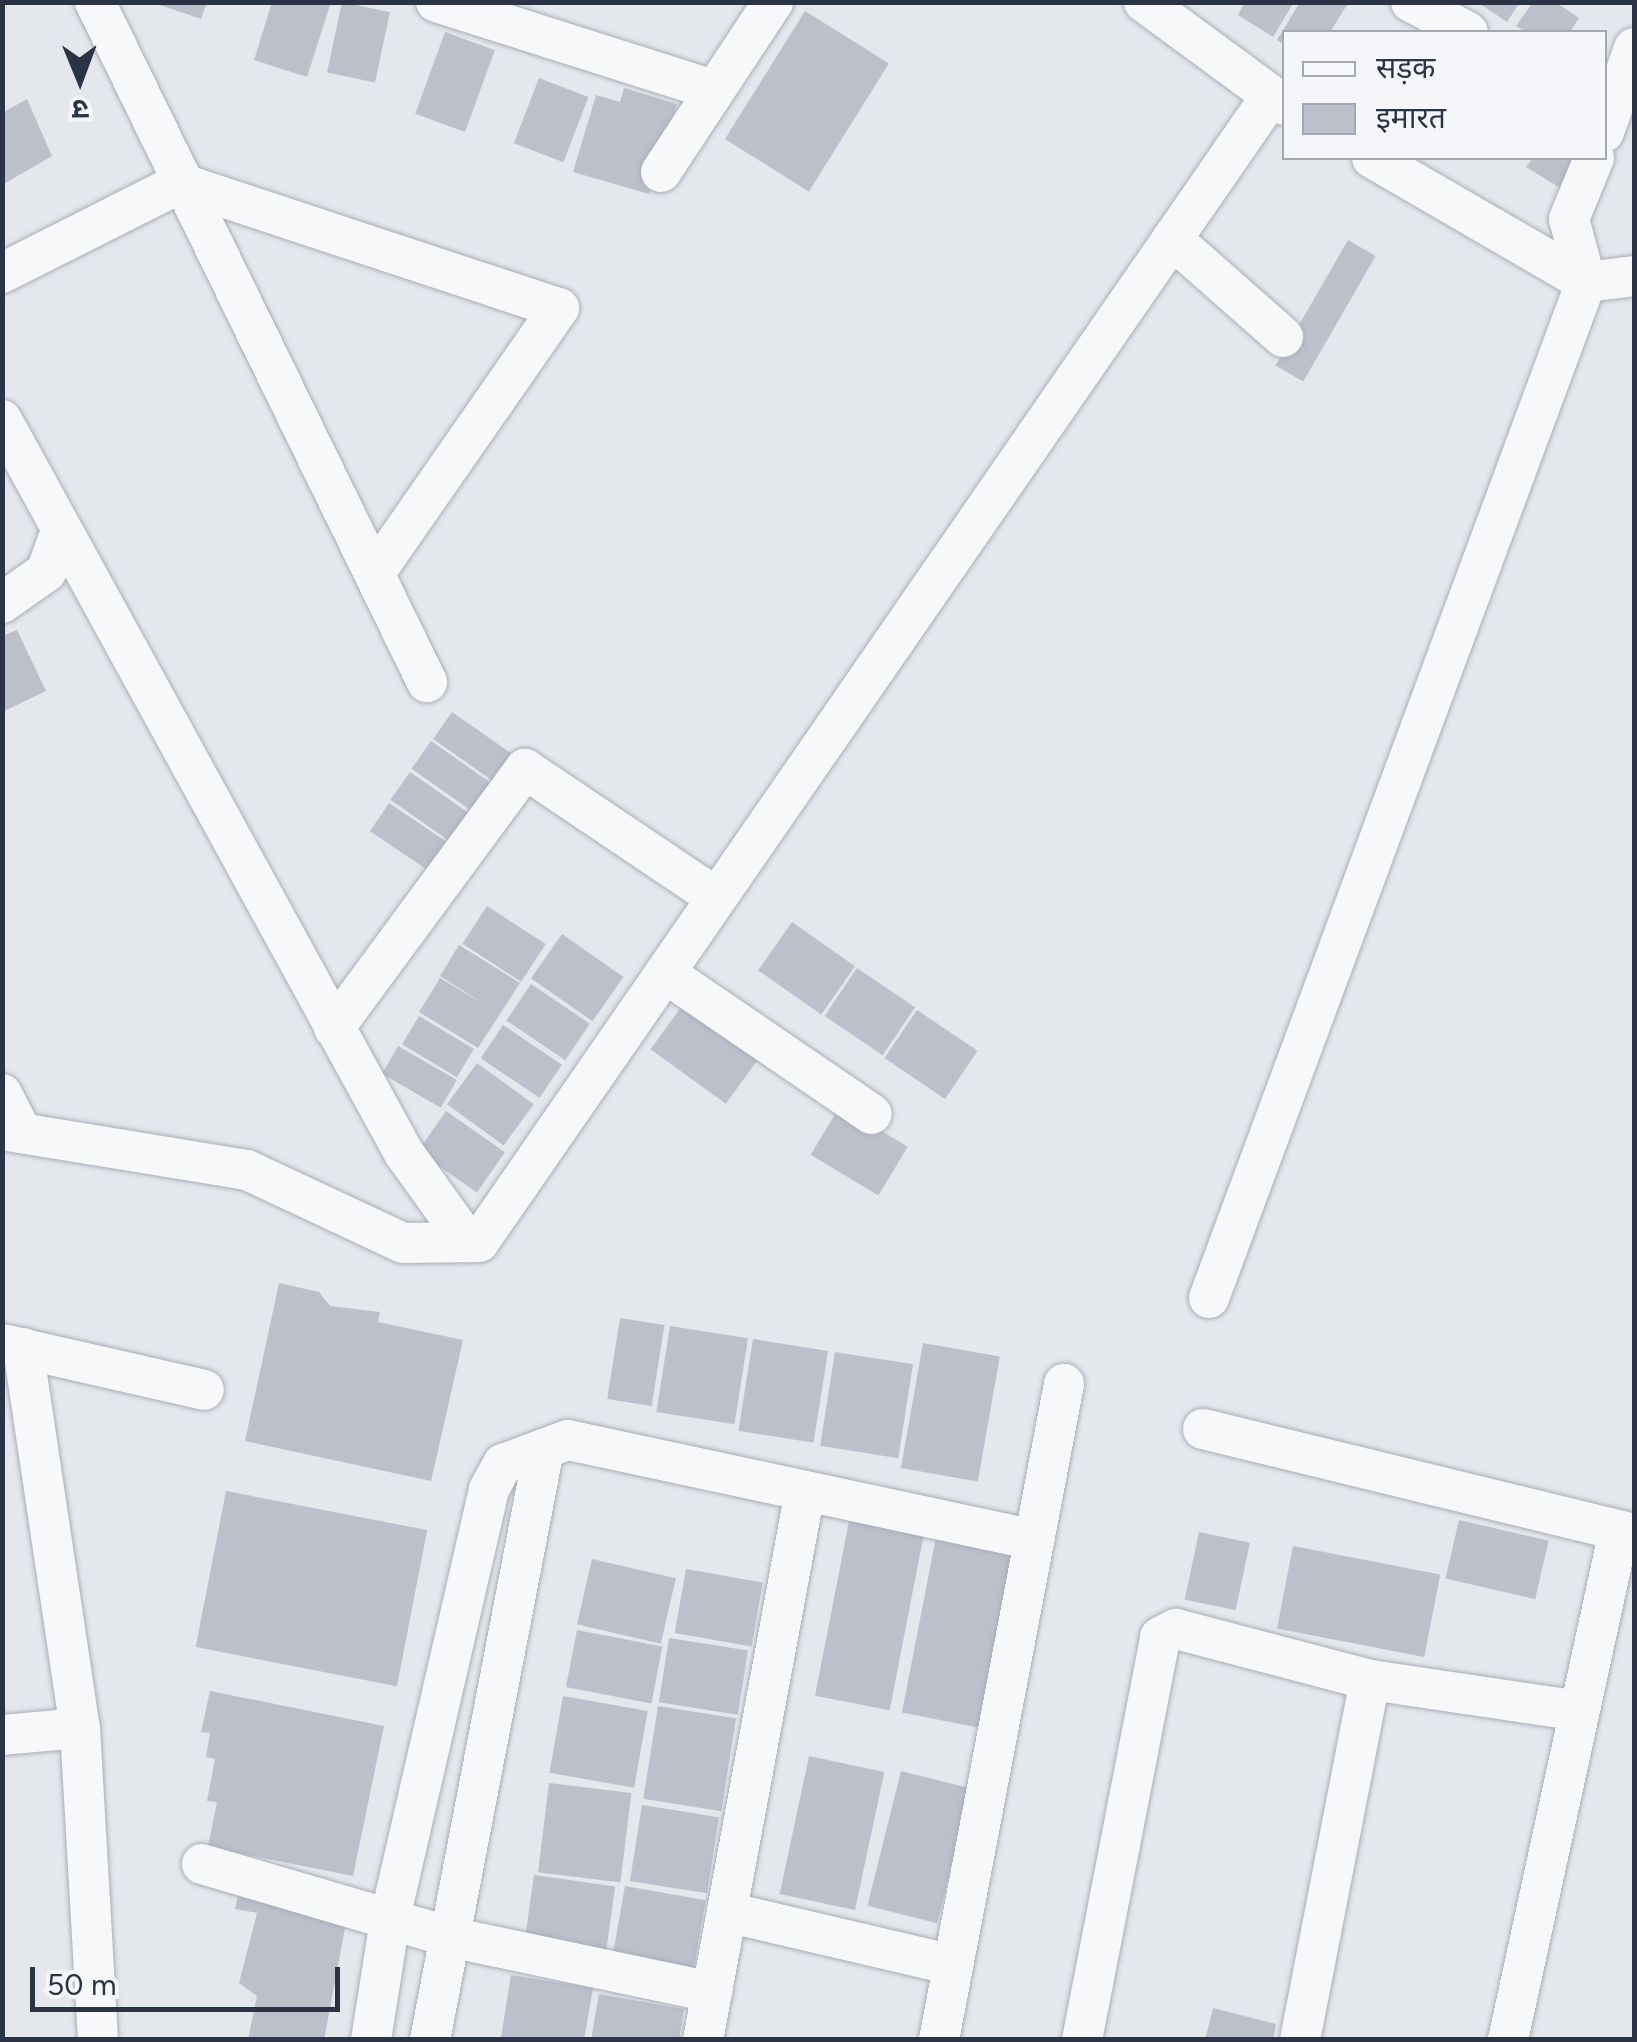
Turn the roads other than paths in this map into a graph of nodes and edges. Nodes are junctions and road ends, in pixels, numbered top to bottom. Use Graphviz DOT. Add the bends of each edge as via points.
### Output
graph roads {
  1 [pos="95,2"];
  2 [pos="773,2"];
  3 [pos="1144,2"];
  4 [pos="1411,2"];
  5 [pos="461,6"];
  6 [pos="1464,30"];
  7 [pos="1634,48"];
  8 [pos="713,90"];
  9 [pos="1278,101"];
  10 [pos="1607,116"];
  11 [pos="1375,160"];
  12 [pos="1593,160"];
  13 [pos="661,172"];
  14 [pos="180,183"];
  15 [pos="1172,239"];
  16 [pos="2,273"];
  17 [pos="1634,276"];
  18 [pos="1586,282"];
  19 [pos="1283,337"];
  20 [pos="2,420"];
  21 [pos="60,534"];
  22 [pos="376,571"];
  23 [pos="2,603"];
  24 [pos="427,682"];
  25 [pos="714,896"];
  26 [pos="664,973"];
  27 [pos="334,1028"];
  28 [pos="2,1094"];
  29 [pos="872,1114"];
  30 [pos="12,1132"];
  31 [pos="468,1242"];
  32 [pos="1208,1298"];
  33 [pos="13,1346"];
  34 [pos="1064,1384"];
  35 [pos="204,1390"];
  36 [pos="1203,1429"];
  37 [pos="544,1449"];
  38 [pos="805,1491"];
  39 [pos="1627,1532"];
  40 [pos="1034,1540"];
  41 [pos="1370,1680"];
  42 [pos="1580,1711"];
  43 [pos="80,1728"];
  44 [pos="434,1730"];
  45 [pos="2,1735"];
  46 [pos="488,1739"];
  47 [pos="202,1864"];
  48 [pos="726,1912"];
  49 [pos="392,1914"];
  50 [pos="450,1938"];
  51 [pos="953,1965"];
  52 [pos="712,1992"];
  53 [pos="98,2040"];
  54 [pos="370,2040"];
  55 [pos="430,2040"];
  56 [pos="703,2040"];
  57 [pos="938,2040"];
  58 [pos="1082,2040"];
  59 [pos="1300,2040"];
  60 [pos="1508,2040"];
  1 -- 14 [label="street"];
  2 -- 8 [label="street"];
  3 -- 9 [label="street"];
  4 -- 6 [label="street"];
  5 -- 8 [label="street"];
  7 -- 10 [label="street"];
  8 -- 13 [label="street"];
  9 -- 15 [label="street"];
  11 -- 18 [label="street"];
  12 -- 18 [label="street" via="1569,219"];
  14 -- 16 [label="street"];
  14 -- 22 [label="street"];
  14 -- 22 [label="street" via="558,308"];
  15 -- 19 [label="street"];
  15 -- 25 [label="street"];
  17 -- 18 [label="street"];
  18 -- 32 [label="street"];
  20 -- 21 [label="street"];
  21 -- 23 [label="street" via="46,572"];
  21 -- 27 [label="street"];
  22 -- 24 [label="street"];
  25 -- 26 [label="street"];
  25 -- 27 [label="street" via="525,769"];
  26 -- 29 [label="street"];
  26 -- 31 [label="street" via="479,1242"];
  27 -- 31 [label="street" via="404,1153"];
  28 -- 30 [label="street"];
  30 -- 31 [label="street" via="247,1170 402,1243"];
  33 -- 35 [label="street"];
  33 -- 43 [label="street"];
  34 -- 40 [label="street"];
  36 -- 39 [label="street"];
  37 -- 38 [label="street" via="568,1440"];
  37 -- 44 [label="street" via="503,1464 489,1489"];
  37 -- 46 [label="street"];
  38 -- 40 [label="street"];
  38 -- 48 [label="street"];
  39 -- 42 [label="street"];
  40 -- 51 [label="street"];
  41 -- 42 [label="street"];
  41 -- 58 [label="street" via="1176,1630 1160,1636"];
  41 -- 59 [label="street"];
  42 -- 60 [label="street"];
  43 -- 45 [label="street"];
  43 -- 53 [label="street"];
  44 -- 46 [label="street"];
  44 -- 49 [label="street"];
  46 -- 50 [label="street"];
  47 -- 49 [label="street"];
  48 -- 51 [label="street"];
  48 -- 52 [label="street"];
  49 -- 50 [label="street"];
  49 -- 54 [label="street"];
  50 -- 52 [label="street"];
  50 -- 55 [label="street"];
  51 -- 57 [label="street"];
  52 -- 56 [label="street"];
}
